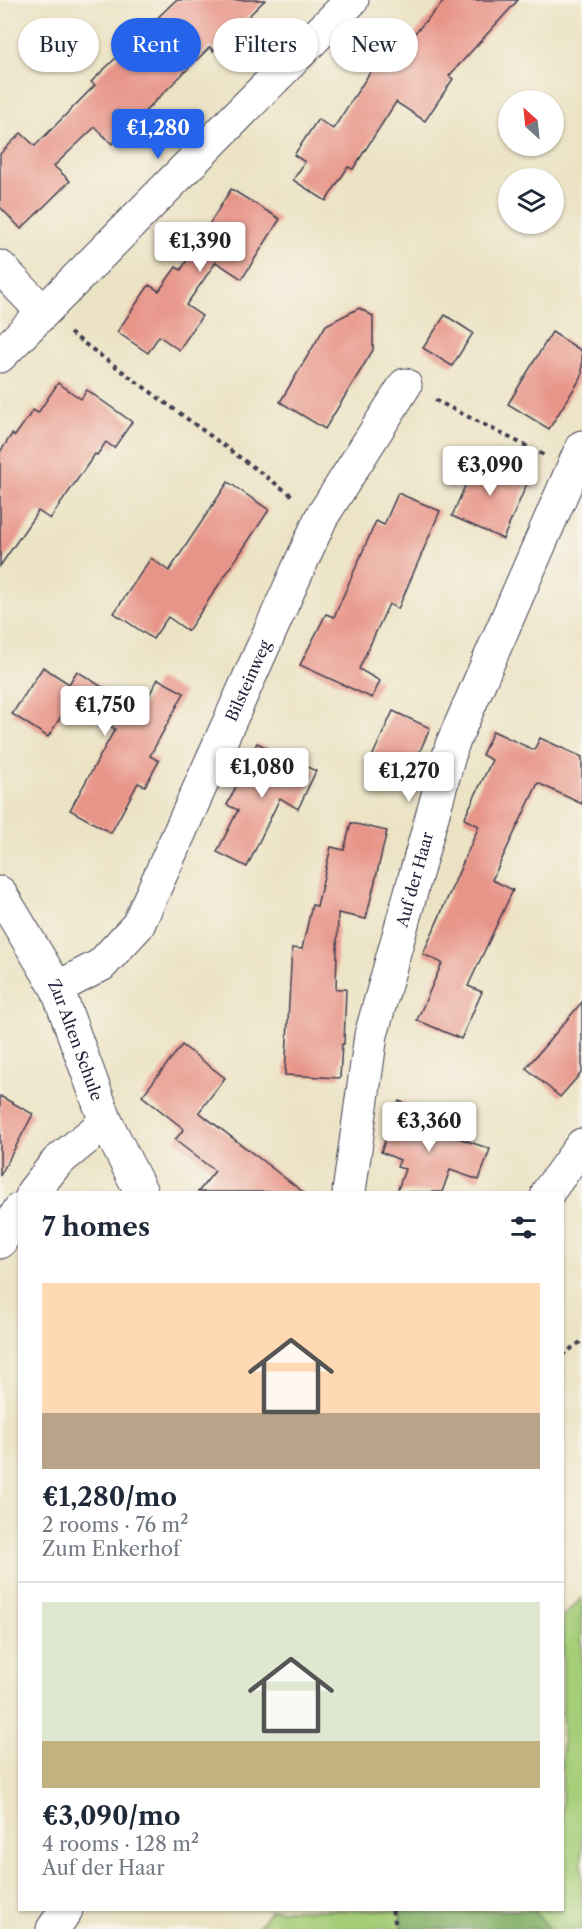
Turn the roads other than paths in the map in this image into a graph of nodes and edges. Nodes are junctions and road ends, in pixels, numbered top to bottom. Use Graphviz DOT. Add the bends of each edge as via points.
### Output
graph roads {
  1 [pos="352,0"];
  2 [pos="0,267"];
  3 [pos="43,312"];
  4 [pos="0,356"];
  5 [pos="405,385"];
  6 [pos="577,458"];
  7 [pos="0,892"];
  8 [pos="57,988"];
  9 [pos="106,1122"];
  10 [pos="582,1145"];
  11 [pos="34,1191"];
  12 [pos="140,1191"];
  13 [pos="349,1191"];
  14 [pos="549,1191"];
  15 [pos="18,1212"];
  16 [pos="0,1242"];
  17 [pos="65,1911"];
  18 [pos="53,1929"];
  1 -- 3 [label="street"];
  2 -- 3 [label="street"];
  3 -- 4 [label="street"];
  5 -- 8 [label="street, Bilsteinweg" via="321,518 138,925 102,965"];
  6 -- 13 [label="street, Auf der Haar" via="452,745 371,1035"];
  7 -- 8 [label="street, Zur Alten Schule"];
  8 -- 9 [label="street, Zur Alten Schule"];
  9 -- 11 [label="street" via="57,1162"];
  9 -- 12 [label="street, Zur Alten Schule"];
  10 -- 14 [label="street"];
  15 -- 16 [label="street"];
  17 -- 18 [label="street"];
}
